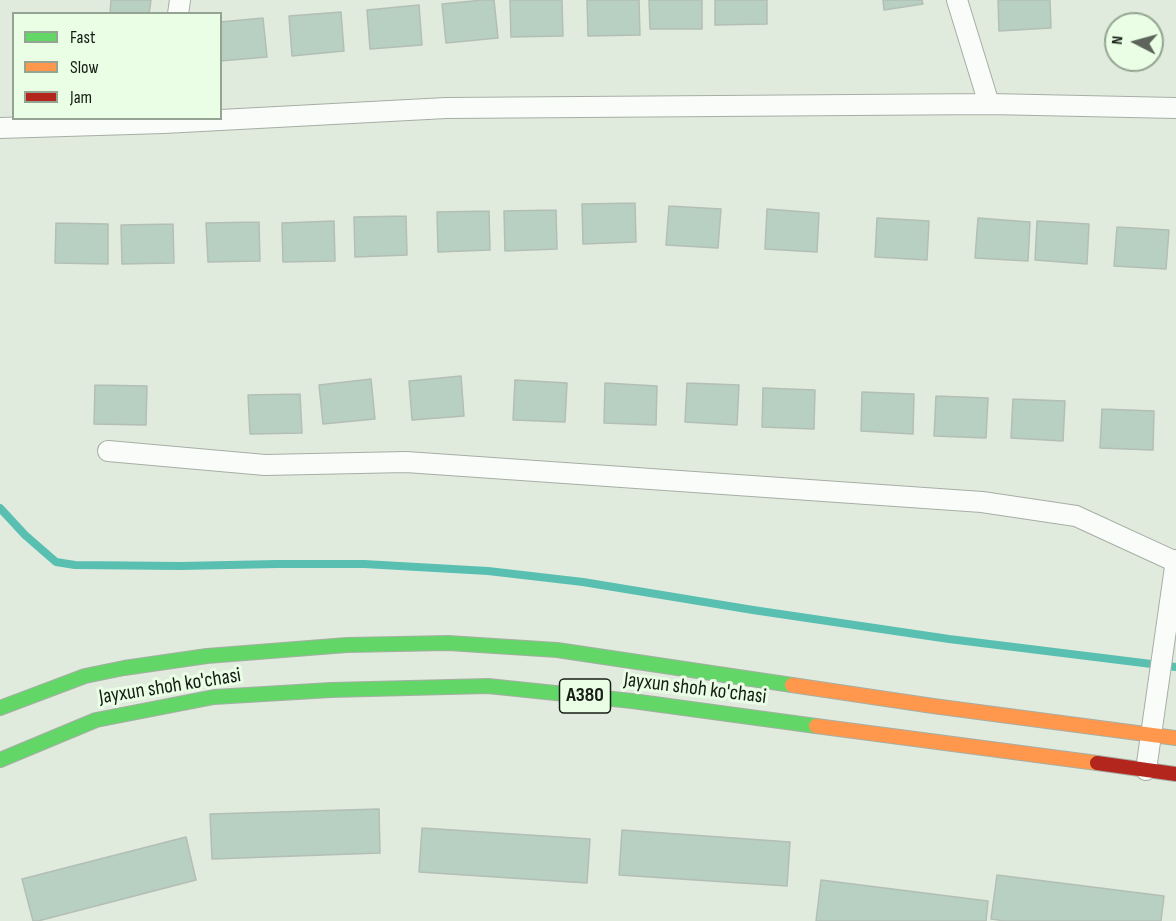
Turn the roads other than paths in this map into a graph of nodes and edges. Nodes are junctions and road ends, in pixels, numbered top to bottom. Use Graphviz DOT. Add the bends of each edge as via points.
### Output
graph roads {
  1 [pos="957,0"];
  2 [pos="989,104"];
  3 [pos="1176,108"];
  4 [pos="222,118"];
  5 [pos="186,120"];
  6 [pos="164,121"];
  7 [pos="0,128"];
  8 [pos="108,451"];
  9 [pos="1176,561"];
  10 [pos="0,708"];
  11 [pos="1151,734"];
  12 [pos="1176,738"];
  13 [pos="0,760"];
  14 [pos="1146,770"];
  15 [pos="1176,774"];
  1 -- 2 [label="street"];
  2 -- 3 [label="street"];
  2 -- 4 [label="street" via="446,108"];
  5 -- 6 [label="street"];
  6 -- 7 [label="street"];
  8 -- 9 [label="street" via="265,465 406,462 982,502 1076,516"];
  9 -- 11 [label="street"];
  10 -- 11 [label="highway, Jayxun shoh ko'chasi / A380" via="85,676 136,666 347,645 448,643 557,650"];
  11 -- 12 [label="highway, Jayxun shoh ko'chasi / A380"];
  11 -- 14 [label="street"];
  13 -- 14 [label="highway, Jayxun shoh ko'chasi / A380" via="96,720 214,697 488,686 632,701"];
  14 -- 15 [label="highway, Jayxun shoh ko'chasi / A380"];
}
